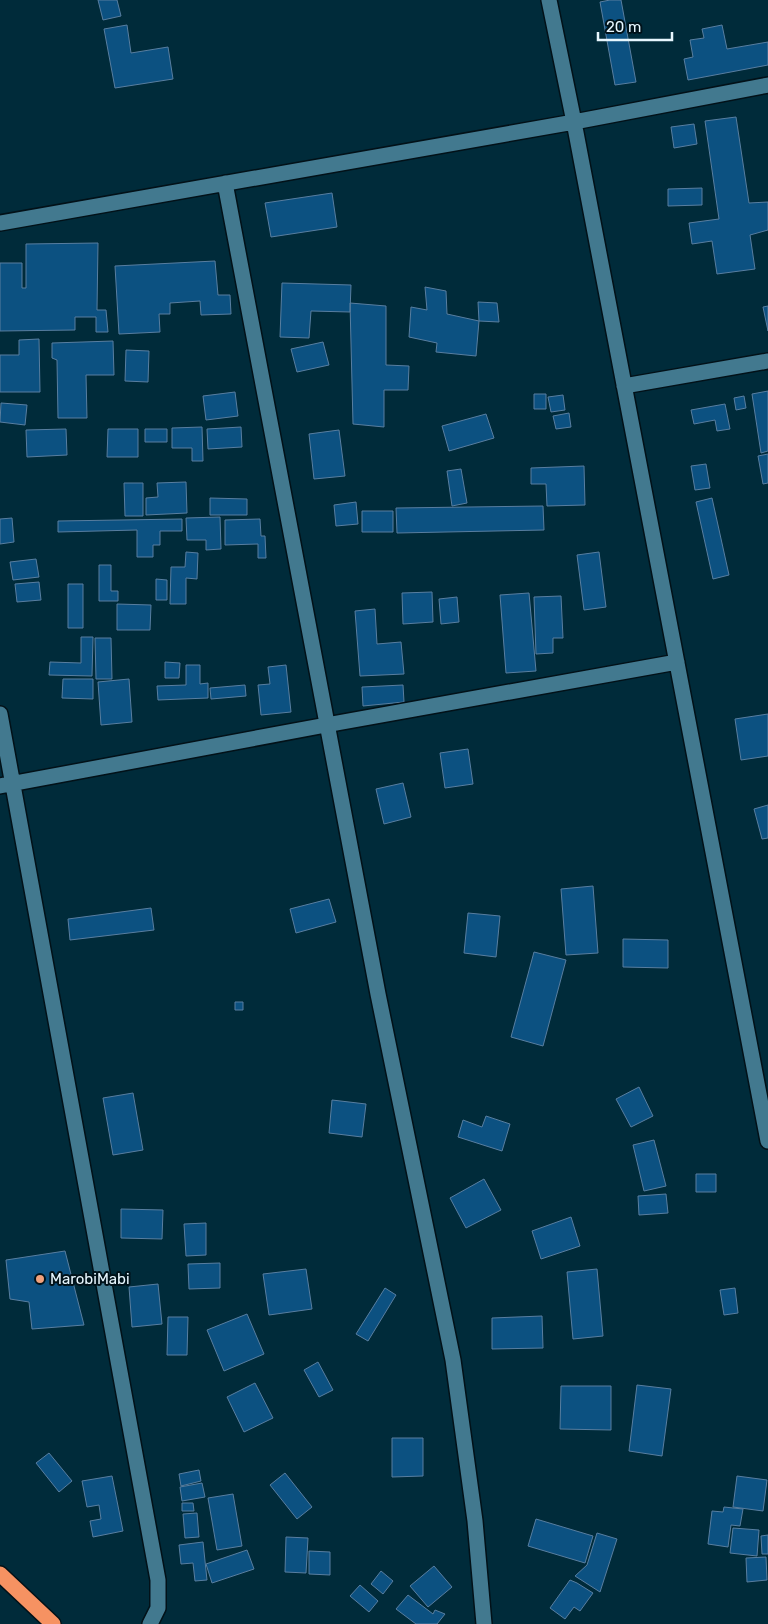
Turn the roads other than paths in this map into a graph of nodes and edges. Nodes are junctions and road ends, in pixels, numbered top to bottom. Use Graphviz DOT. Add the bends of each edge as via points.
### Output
graph roads {
  1 [pos="549,0"];
  2 [pos="768,85"];
  3 [pos="574,122"];
  4 [pos="225,183"];
  5 [pos="0,224"];
  6 [pos="768,360"];
  7 [pos="624,386"];
  8 [pos="677,662"];
  9 [pos="0,714"];
  10 [pos="326,725"];
  11 [pos="6,785"];
  12 [pos="768,1141"];
  13 [pos="0,1574"];
  14 [pos="53,1624"];
  15 [pos="150,1624"];
  16 [pos="484,1624"];
  1 -- 3 [label="street"];
  2 -- 3 [label="street"];
  3 -- 4 [label="street"];
  3 -- 7 [label="street"];
  4 -- 5 [label="street"];
  4 -- 10 [label="street"];
  6 -- 7 [label="street"];
  7 -- 8 [label="street"];
  8 -- 10 [label="street"];
  8 -- 12 [label="street"];
  9 -- 11 [label="street"];
  10 -- 11 [label="street"];
  10 -- 16 [label="street" via="453,1360 475,1521"];
  11 -- 15 [label="street" via="158,1580 158,1608"];
  13 -- 14 [label="highway"];
}
